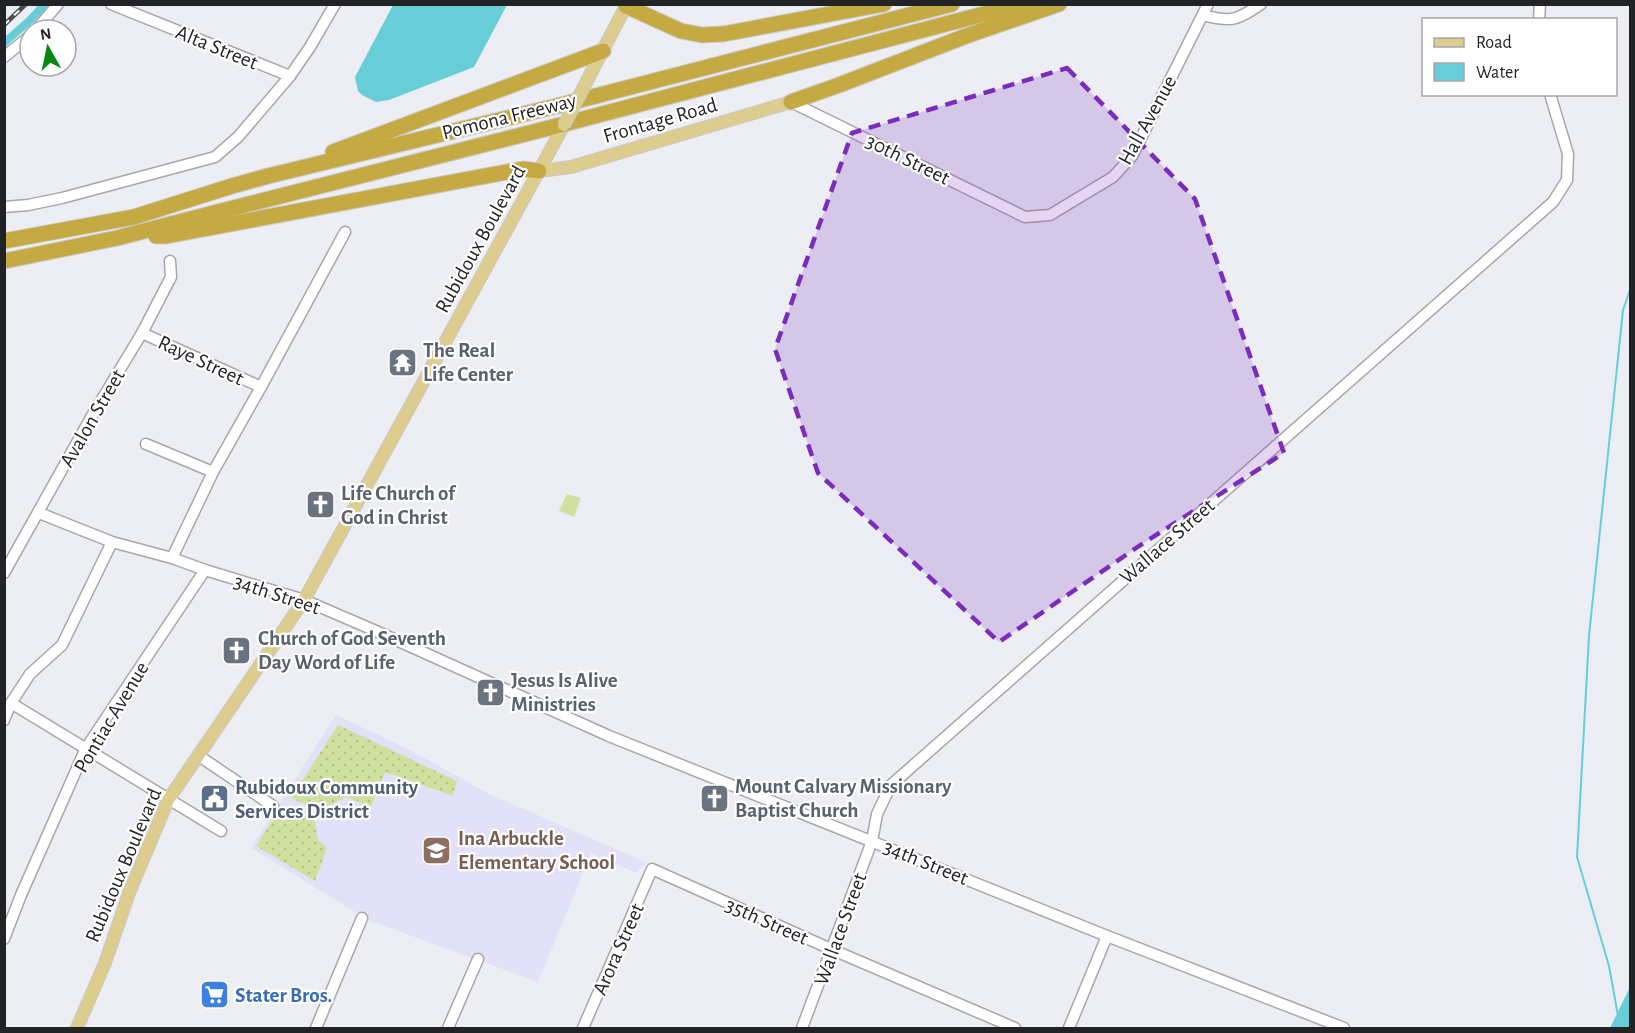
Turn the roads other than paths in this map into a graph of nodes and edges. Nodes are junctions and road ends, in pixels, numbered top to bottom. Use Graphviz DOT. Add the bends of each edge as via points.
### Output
graph roads {
  1 [pos="58,4"];
  2 [pos="111,4"];
  3 [pos="335,4"];
  4 [pos="884,4"];
  5 [pos="952,4"];
  6 [pos="1022,4"];
  7 [pos="1059,4"];
  8 [pos="1208,4"];
  9 [pos="1262,4"];
  10 [pos="625,5"];
  11 [pos="1203,15"];
  12 [pos="46,18"];
  13 [pos="18,46"];
  14 [pos="603,51"];
  15 [pos="4,57"];
  16 [pos="290,76"];
  17 [pos="1551,96"];
  18 [pos="791,102"];
  19 [pos="539,171"];
  20 [pos="232,186"];
  21 [pos="4,207"];
  22 [pos="1024,218"];
  23 [pos="345,232"];
  24 [pos="117,238"];
  25 [pos="4,241"];
  26 [pos="4,261"];
  27 [pos="170,261"];
  28 [pos="142,333"];
  29 [pos="261,387"];
  30 [pos="146,444"];
  31 [pos="213,472"];
  32 [pos="39,513"];
  33 [pos="112,542"];
  34 [pos="172,558"];
  35 [pos="205,570"];
  36 [pos="4,573"];
  37 [pos="304,600"];
  38 [pos="11,703"];
  39 [pos="4,720"];
  40 [pos="86,748"];
  41 [pos="199,756"];
  42 [pos="168,800"];
  43 [pos="273,806"];
  44 [pos="221,831"];
  45 [pos="872,841"];
  46 [pos="652,869"];
  47 [pos="362,918"];
  48 [pos="1107,936"];
  49 [pos="4,939"];
  50 [pos="833,950"];
  51 [pos="478,959"];
  52 [pos="1316,1023"];
  53 [pos="77,1029"];
  54 [pos="316,1029"];
  55 [pos="448,1029"];
  56 [pos="583,1029"];
  57 [pos="802,1029"];
  58 [pos="1015,1029"];
  59 [pos="1069,1029"];
  60 [pos="1344,1029"];
  1 -- 12 [label="street"];
  2 -- 16 [label="street, Alta Street"];
  3 -- 16 [label="street"];
  4 -- 10 [label="highway" via="702,35 681,31"];
  5 -- 20 [label="highway, Pomona Freeway"];
  6 -- 24 [label="highway, Pomona Freeway"];
  7 -- 18 [label="highway"];
  8 -- 11 [label="street, Hall Avenue"];
  9 -- 11 [label="street" via="1233,20"];
  10 -- 14 [label="main road, Rubidoux Boulevard"];
  11 -- 22 [label="street, Hall Avenue" via="1132,156 1113,177 1050,215"];
  13 -- 15 [label="street"];
  14 -- 19 [label="main road, Rubidoux Boulevard, bridge"];
  14 -- 20 [label="highway" via="335,152"];
  16 -- 21 [label="street" via="238,137 215,157 62,198"];
  17 -- 45 [label="street, Wallace Street" via="1568,154 1567,180 1553,202 904,772 891,785 877,814"];
  18 -- 19 [label="main road, Frontage Road" via="571,167"];
  18 -- 22 [label="street, 30th Street"];
  19 -- 24 [label="highway" via="525,168 166,236"];
  19 -- 37 [label="main road, Rubidoux Boulevard"];
  20 -- 25 [label="highway, Pomona Freeway" via="134,217"];
  23 -- 29 [label="street"];
  24 -- 26 [label="highway, Pomona Freeway"];
  27 -- 28 [label="street, Avalon Street" via="171,277"];
  28 -- 29 [label="street, Raye Street"];
  28 -- 32 [label="street, Avalon Street"];
  29 -- 31 [label="street"];
  30 -- 31 [label="street"];
  31 -- 34 [label="street"];
  32 -- 33 [label="street, 34th Street"];
  32 -- 36 [label="street, Avalon Street"];
  33 -- 34 [label="street, 34th Street"];
  33 -- 38 [label="street" via="62,645 30,674"];
  34 -- 35 [label="street, 34th Street"];
  35 -- 37 [label="street, 34th Street"];
  35 -- 40 [label="street, Pontiac Avenue"];
  37 -- 41 [label="main road, Rubidoux Boulevard"];
  37 -- 45 [label="street, 34th Street" via="609,736"];
  38 -- 39 [label="street"];
  38 -- 40 [label="street"];
  40 -- 42 [label="street"];
  40 -- 49 [label="street, Pontiac Avenue"];
  41 -- 42 [label="main road, Rubidoux Boulevard"];
  41 -- 43 [label="street"];
  42 -- 44 [label="street"];
  42 -- 53 [label="main road, Rubidoux Boulevard"];
  45 -- 48 [label="street, 34th Street"];
  45 -- 50 [label="street, Wallace Street"];
  46 -- 50 [label="street, 35th Street"];
  46 -- 56 [label="street, Arora Street"];
  47 -- 54 [label="street"];
  48 -- 52 [label="street, 34th Street"];
  48 -- 59 [label="street"];
  50 -- 57 [label="street, Wallace Street"];
  50 -- 58 [label="street, 35th Street"];
  51 -- 55 [label="street"];
  52 -- 60 [label="street, 34th Street"];
}
